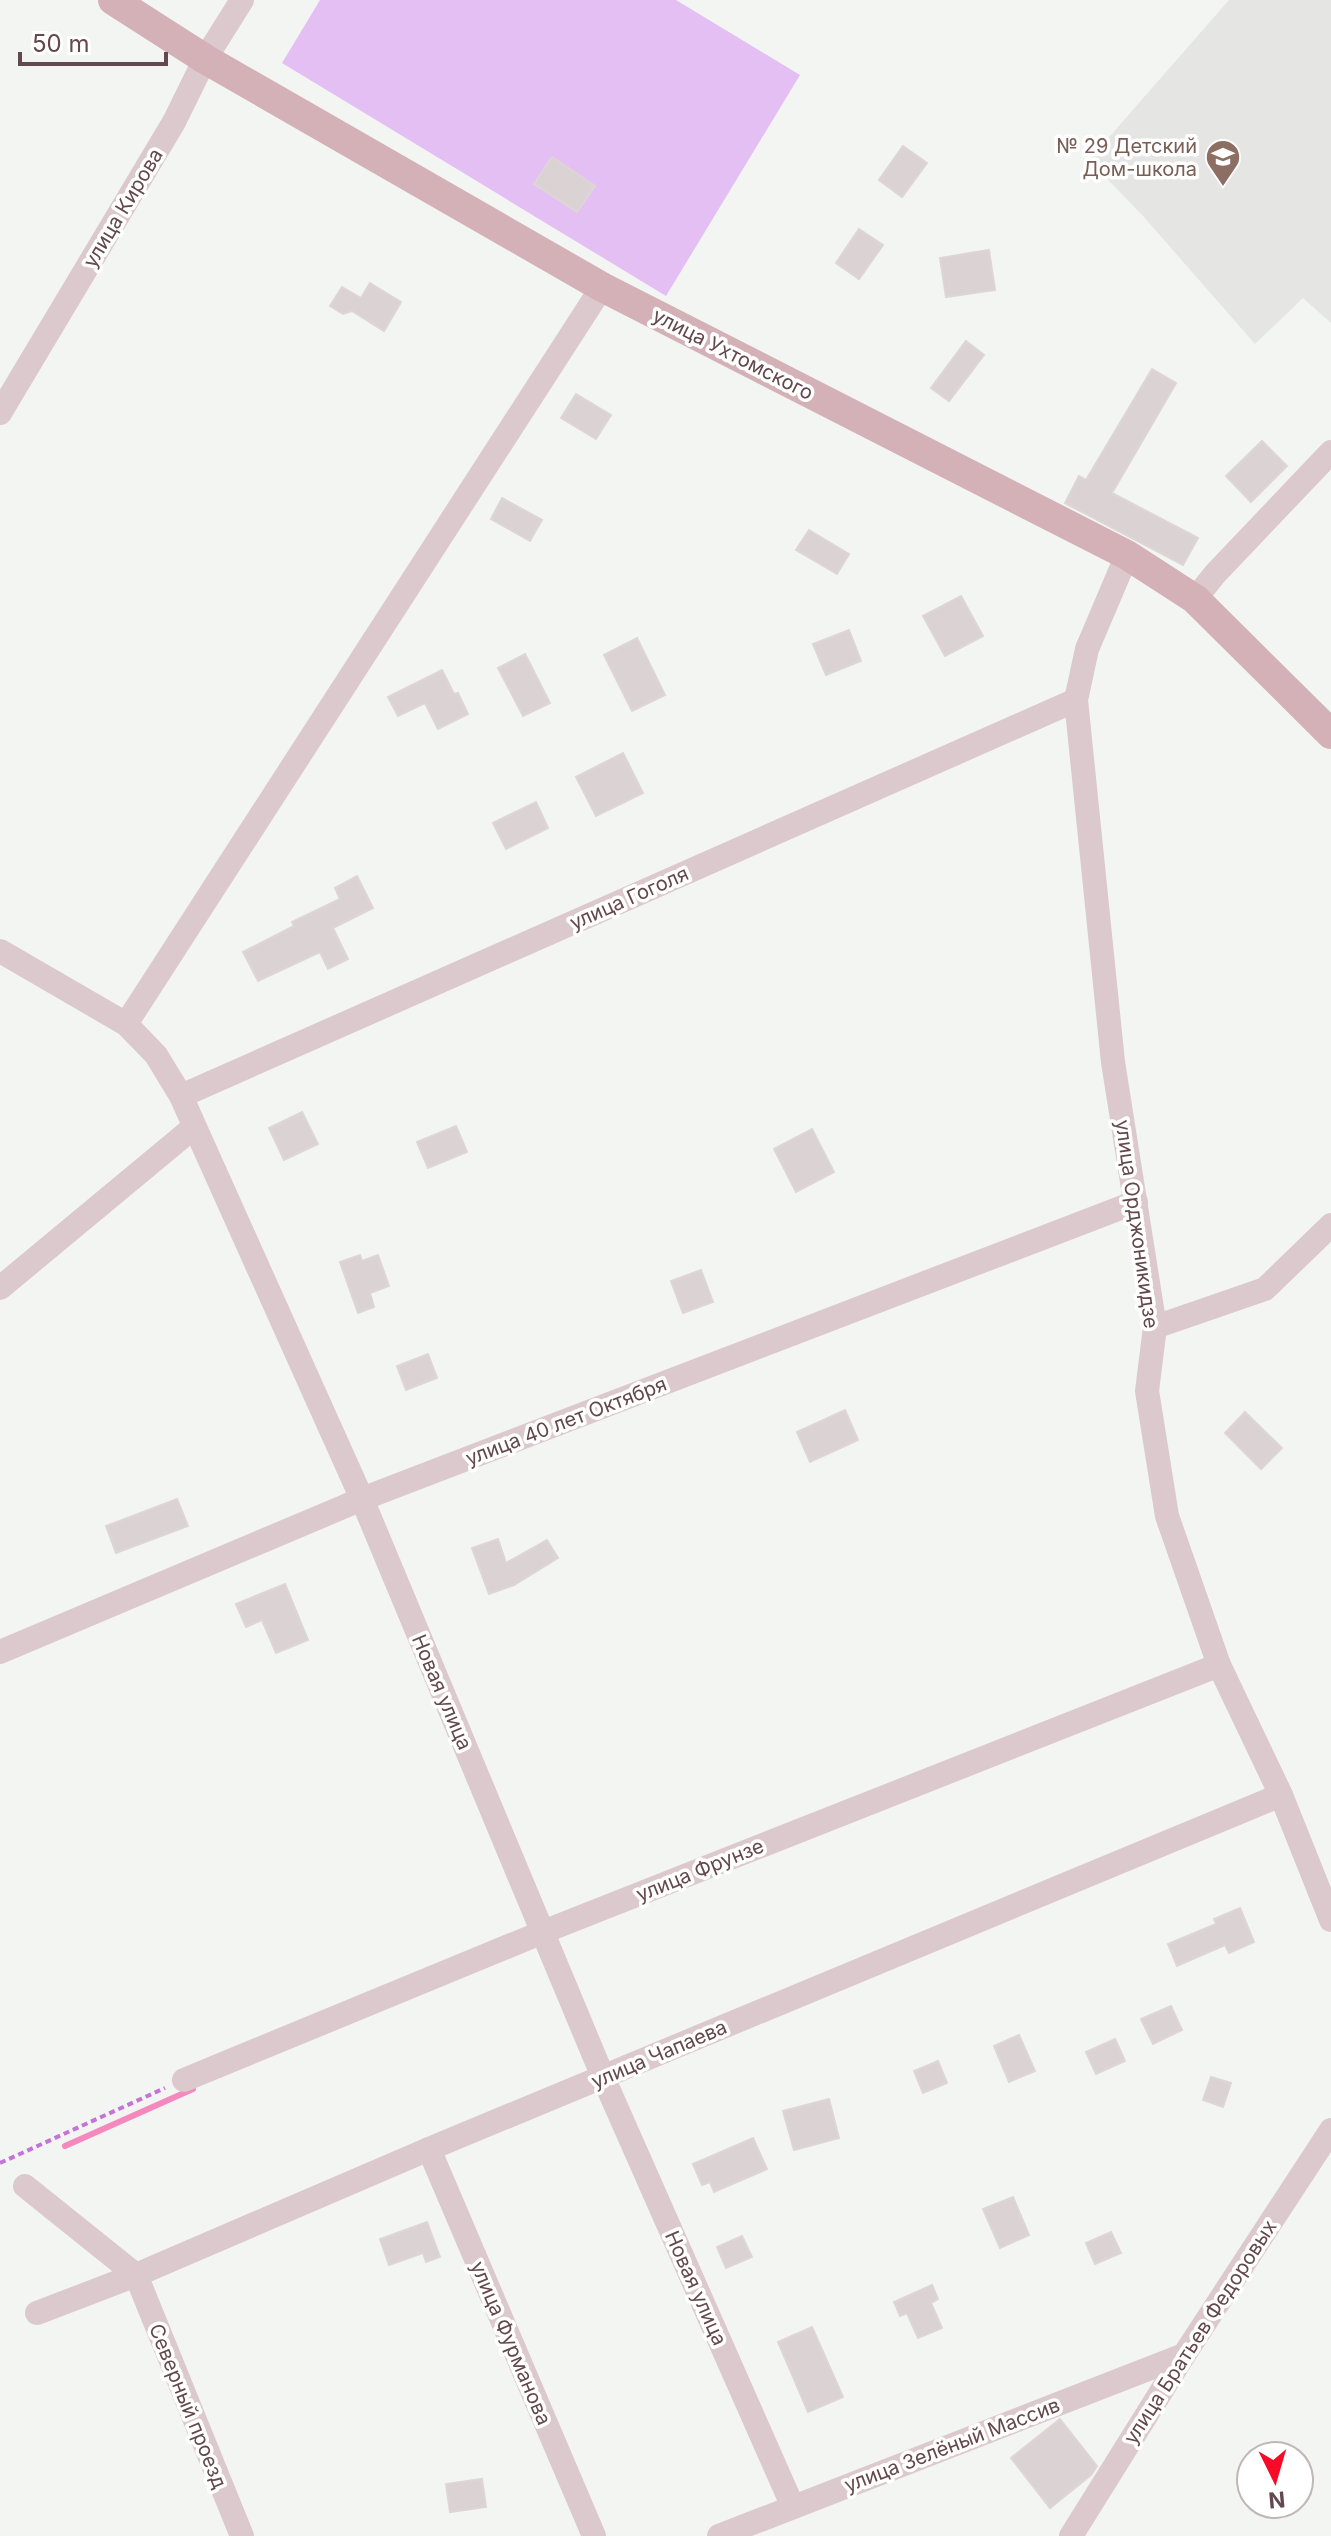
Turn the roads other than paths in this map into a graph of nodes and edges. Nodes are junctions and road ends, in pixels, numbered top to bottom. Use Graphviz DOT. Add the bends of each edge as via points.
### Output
graph roads {
  1 [pos="113,0"];
  2 [pos="242,0"];
  3 [pos="205,59"];
  4 [pos="602,287"];
  5 [pos="0,413"];
  6 [pos="1331,452"];
  7 [pos="1127,555"];
  8 [pos="1195,599"];
  9 [pos="1076,700"];
  10 [pos="1331,734"];
  11 [pos="0,951"];
  12 [pos="126,1024"];
  13 [pos="181,1096"];
  14 [pos="194,1127"];
  15 [pos="1136,1202"];
  16 [pos="1331,1225"];
  17 [pos="0,1288"];
  18 [pos="1155,1327"];
  19 [pos="362,1499"];
  20 [pos="0,1652"];
  21 [pos="1219,1665"];
  22 [pos="1281,1795"];
  23 [pos="1331,1920"];
  24 [pos="543,1932"];
  25 [pos="603,2077"];
  26 [pos="184,2080"];
  27 [pos="1331,2130"];
  28 [pos="429,2149"];
  29 [pos="25,2186"];
  30 [pos="136,2275"];
  31 [pos="37,2313"];
  32 [pos="1184,2355"];
  33 [pos="793,2507"];
  34 [pos="242,2536"];
  35 [pos="594,2536"];
  36 [pos="719,2536"];
  37 [pos="1071,2536"];
  1 -- 3 [label="main road, улица Ухтомского"];
  2 -- 3 [label="street, улица Кирова"];
  3 -- 4 [label="main road, улица Ухтомского"];
  3 -- 5 [label="street, улица Кирова" via="174,122"];
  4 -- 7 [label="main road, улица Ухтомского"];
  4 -- 12 [label="street"];
  6 -- 8 [label="street"];
  7 -- 8 [label="main road, улица Ухтомского"];
  7 -- 9 [label="street, улица Орджоникидзе" via="1087,649"];
  8 -- 10 [label="main road, улица Ухтомского"];
  9 -- 13 [label="street, улица Гоголя"];
  9 -- 15 [label="street, улица Орджоникидзе" via="1113,1062"];
  11 -- 12 [label="street, Новая улица"];
  12 -- 13 [label="street, Новая улица" via="156,1055"];
  13 -- 14 [label="street, Новая улица"];
  14 -- 17 [label="street"];
  14 -- 19 [label="street, Новая улица"];
  15 -- 18 [label="street, улица Орджоникидзе"];
  15 -- 19 [label="street, улица 40 лет Октября"];
  16 -- 18 [label="street" via="1265,1289"];
  18 -- 21 [label="street, улица Орджоникидзе" via="1147,1391 1167,1516"];
  19 -- 20 [label="street, улица 40 лет Октября"];
  19 -- 24 [label="street, Новая улица"];
  21 -- 22 [label="street, улица Орджоникидзе"];
  21 -- 24 [label="street, улица Фрунзе"];
  22 -- 23 [label="street, улица Орджоникидзе"];
  22 -- 25 [label="street, улица Чапаева"];
  24 -- 25 [label="street, Новая улица"];
  24 -- 26 [label="street, улица Фрунзе"];
  25 -- 28 [label="street, улица Чапаева"];
  25 -- 33 [label="street, Новая улица"];
  27 -- 32 [label="street, улица Братьев Федоровых"];
  28 -- 30 [label="street, улица Чапаева"];
  28 -- 35 [label="street, улица Фурманова"];
  29 -- 30 [label="street"];
  30 -- 31 [label="street, улица Чапаева"];
  30 -- 34 [label="street, Северный проезд"];
  32 -- 33 [label="street, улица Зелёный Массив"];
  32 -- 37 [label="street, улица Братьев Федоровых"];
  33 -- 36 [label="street, улица Зелёный Массив"];
}
